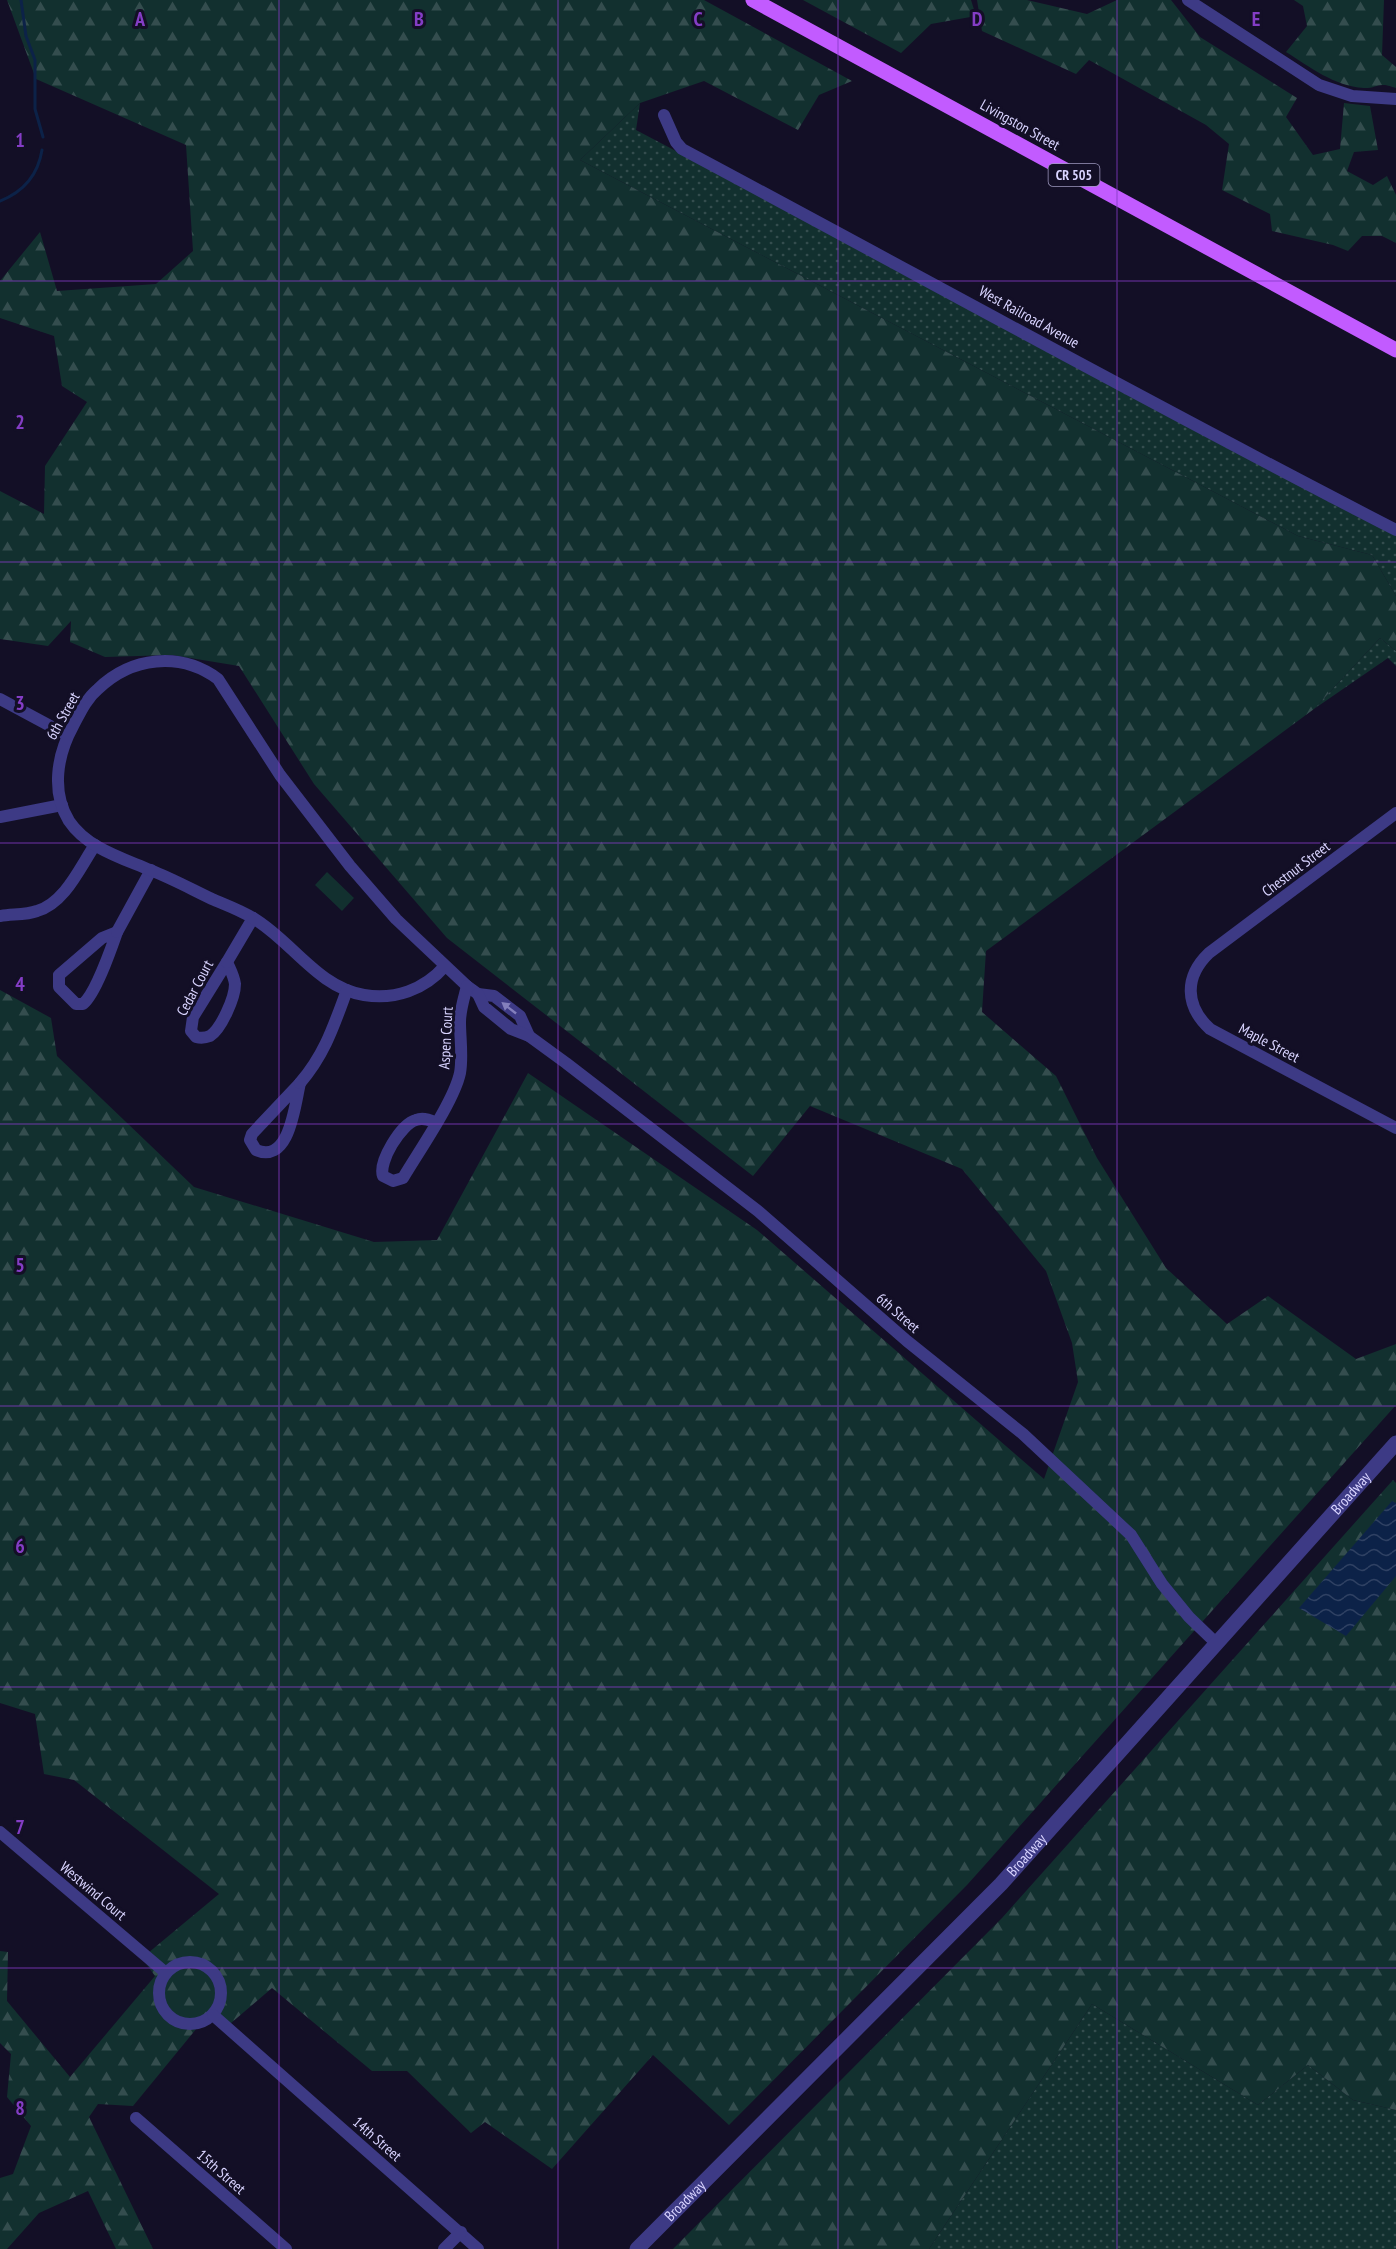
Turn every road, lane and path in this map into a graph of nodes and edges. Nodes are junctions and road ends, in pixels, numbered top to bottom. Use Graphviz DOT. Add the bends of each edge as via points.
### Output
graph roads {
  1 [pos="753,0"];
  2 [pos="1188,0"];
  3 [pos="1396,99"];
  4 [pos="664,115"];
  5 [pos="1396,350"];
  6 [pos="1396,530"];
  7 [pos="0,699"];
  8 [pos="68,735"];
  9 [pos="62,806"];
  10 [pos="1396,813"];
  11 [pos="0,817"];
  12 [pos="95,845"];
  13 [pos="151,870"];
  14 [pos="0,916"];
  15 [pos="254,918"];
  16 [pos="117,932"];
  17 [pos="1214,950"];
  18 [pos="227,962"];
  19 [pos="445,966"];
  20 [pos="467,986"];
  21 [pos="347,990"];
  22 [pos="300,1083"];
  23 [pos="435,1122"];
  24 [pos="1396,1128"];
  25 [pos="1396,1443"];
  26 [pos="1216,1643"];
  27 [pos="0,1832"];
  28 [pos="166,1973"];
  29 [pos="213,2015"];
  30 [pos="136,2118"];
  31 [pos="461,2232"];
  32 [pos="286,2249"];
  33 [pos="444,2249"];
  34 [pos="478,2249"];
  35 [pos="637,2249"];
  1 -- 5 [label="main road, Livingston Street / CR 505"];
  2 -- 3 [label="street" via="1319,85 1352,96"];
  4 -- 6 [label="street, West Railroad Avenue" via="682,149 1245,453"];
  7 -- 8 [label="street"];
  8 -- 9 [label="street, 6th Street" via="58,769"];
  8 -- 19 [label="street, 6th Street" via="97,689 135,665 162,660 212,674 224,686 280,775 350,866 396,919"];
  9 -- 11 [label="street"];
  9 -- 12 [label="street, 6th Street" via="69,821"];
  10 -- 17 [label="street, Chestnut Street"];
  12 -- 13 [label="street, 6th Street"];
  12 -- 14 [label="street" via="49,906 31,913"];
  13 -- 15 [label="street, 6th Street"];
  13 -- 16 [label="street"];
  15 -- 18 [label="street, Cedar Court"];
  15 -- 21 [label="street, 6th Street" via="320,975"];
  16 -- 16 [label="street" via="90,994 83,1004 76,1004 59,987 59,975 102,938"];
  17 -- 24 [label="street, Maple Street" via="1201,961 1191,981 1192,1002 1210,1029"];
  18 -- 18 [label="street, Cedar Court" via="193,1017 191,1031 196,1037 212,1034 231,1004 235,984"];
  19 -- 20 [label="street, 6th Street"];
  19 -- 21 [label="street, 6th Street" via="410,992 379,996"];
  20 -- 23 [label="street, Aspen Court" via="460,1020 459,1078"];
  20 -- 26 [label="street, 6th Street" via="478,994 483,1006 511,1029 530,1036 758,1211 907,1341 1023,1434 1131,1535 1162,1584"];
  21 -- 22 [label="street" via="326,1047"];
  22 -- 22 [label="street" via="252,1134 255,1150 261,1153 274,1149 287,1136"];
  23 -- 23 [label="street, Aspen Court" via="403,1178 393,1181 383,1176 385,1158 406,1125 421,1119"];
  25 -- 26 [label="street, Broadway"];
  26 -- 35 [label="street, Broadway" via="1001,1884"];
  27 -- 28 [label="street, Westwind Court"];
  28 -- 29 [label="street" via="159,1992 165,2012 183,2024 194,2024"];
  28 -- 29 [label="street" via="184,1962 203,1964 212,1970 218,1978 221,1997"];
  29 -- 31 [label="street, 14th Street"];
  30 -- 32 [label="street, 15th Street"];
  31 -- 33 [label="street"];
  31 -- 34 [label="street, 14th Street"];
}
